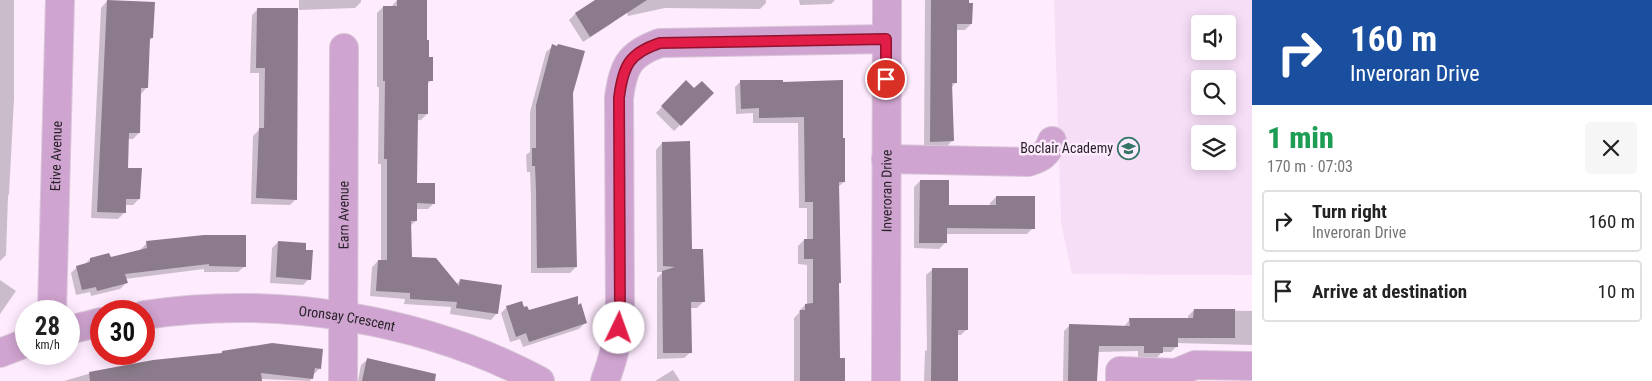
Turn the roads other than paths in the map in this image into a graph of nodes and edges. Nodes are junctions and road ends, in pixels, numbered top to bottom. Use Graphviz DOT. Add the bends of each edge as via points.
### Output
graph roads {
  1 [pos="60,0"];
  2 [pos="887,0"];
  3 [pos="886,39"];
  4 [pos="344,48"];
  5 [pos="1052,141"];
  6 [pos="886,159"];
  7 [pos="52,300"];
  8 [pos="155,313"];
  9 [pos="342,316"];
  10 [pos="15,347"];
  11 [pos="0,353"];
  12 [pos="1252,366"];
  13 [pos="343,381"];
  14 [pos="540,381"];
  15 [pos="605,381"];
  16 [pos="886,381"];
  17 [pos="1120,381"];
  1 -- 7 [label="street, Etive Avenue"];
  2 -- 3 [label="street, Inveroran Drive"];
  3 -- 6 [label="street, Inveroran Drive"];
  3 -- 15 [label="street" via="660,43 644,48 633,58 625,70 619,98 620,317 618,340"];
  4 -- 9 [label="street, Earn Avenue"];
  5 -- 6 [label="street" via="1042,158 1028,162"];
  6 -- 16 [label="street, Inveroran Drive"];
  8 -- 9 [label="street, Oronsay Crescent" via="225,308"];
  9 -- 13 [label="street, Earn Avenue"];
  9 -- 14 [label="street, Oronsay Crescent" via="383,324 472,351"];
  10 -- 11 [label="street"];
  12 -- 17 [label="street" via="1195,365 1176,373 1120,371"];
}
